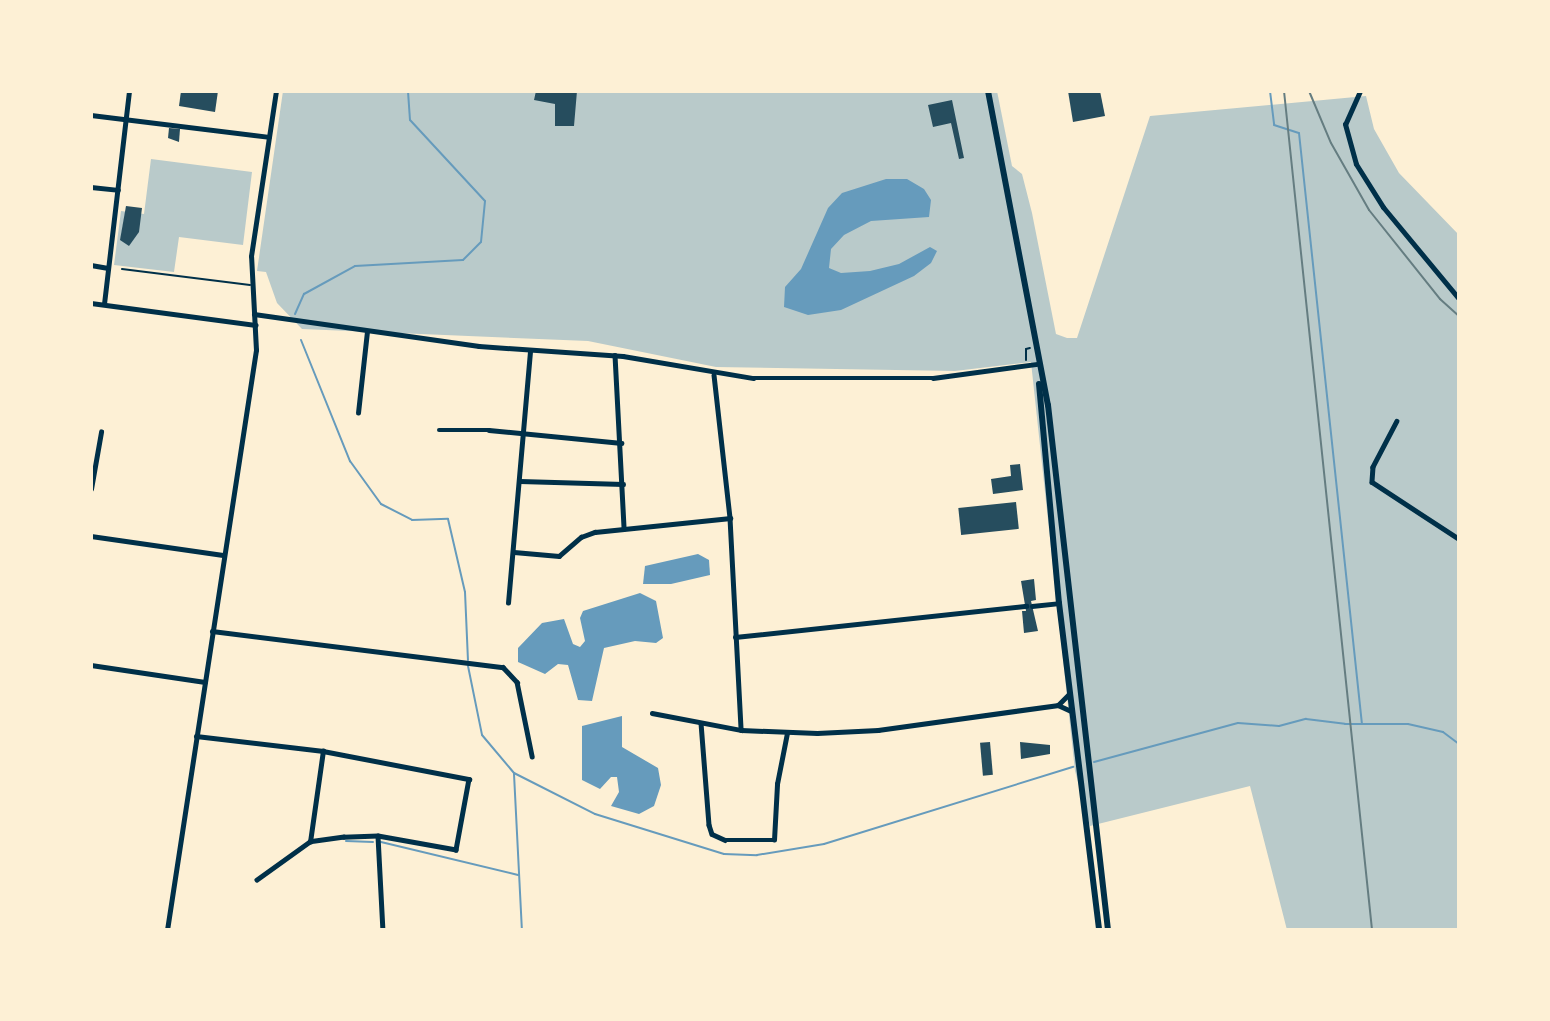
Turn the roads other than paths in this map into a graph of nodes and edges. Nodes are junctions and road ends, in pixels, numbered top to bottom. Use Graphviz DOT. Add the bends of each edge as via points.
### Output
graph roads {
  1 [pos="129,91"];
  2 [pos="276,91"];
  3 [pos="988,91"];
  4 [pos="1360,91"];
  5 [pos="91,115"];
  6 [pos="126,119"];
  7 [pos="269,137"];
  8 [pos="91,187"];
  9 [pos="118,190"];
  10 [pos="91,265"];
  11 [pos="108,268"];
  12 [pos="122,269"];
  13 [pos="250,285"];
  14 [pos="1459,299"];
  15 [pos="91,303"];
  16 [pos="104,304"];
  17 [pos="254,314"];
  18 [pos="256,324"];
  19 [pos="366,332"];
  20 [pos="530,351"];
  21 [pos="615,355"];
  22 [pos="1037,364"];
  23 [pos="714,375"];
  24 [pos="1039,375"];
  25 [pos="358,413"];
  26 [pos="1398,421"];
  27 [pos="439,430"];
  28 [pos="101,432"];
  29 [pos="524,433"];
  30 [pos="621,443"];
  31 [pos="520,481"];
  32 [pos="623,484"];
  33 [pos="91,489"];
  34 [pos="730,518"];
  35 [pos="624,529"];
  36 [pos="91,537"];
  37 [pos="1459,539"];
  38 [pos="514,552"];
  39 [pos="223,555"];
  40 [pos="508,603"];
  41 [pos="1059,603"];
  42 [pos="212,631"];
  43 [pos="734,637"];
  44 [pos="91,665"];
  45 [pos="205,682"];
  46 [pos="1069,694"];
  47 [pos="1058,705"];
  48 [pos="1071,711"];
  49 [pos="652,713"];
  50 [pos="701,723"];
  51 [pos="741,730"];
  52 [pos="787,733"];
  53 [pos="196,736"];
  54 [pos="323,751"];
  55 [pos="532,756"];
  56 [pos="378,836"];
  57 [pos="310,842"];
  58 [pos="257,880"];
  59 [pos="167,930"];
  60 [pos="383,930"];
  61 [pos="1099,930"];
  62 [pos="1108,930"];
  1 -- 6 [label="street"];
  2 -- 7 [label="street"];
  3 -- 22 [label="main road"];
  4 -- 14 [label="street" via="1345,124 1356,164 1382,207"];
  5 -- 6 [label="street"];
  6 -- 7 [label="street"];
  6 -- 9 [label="street"];
  7 -- 13 [label="street"];
  8 -- 9 [label="street"];
  9 -- 11 [label="street"];
  10 -- 11 [label="street"];
  11 -- 16 [label="street"];
  12 -- 13 [label="lane"];
  13 -- 17 [label="street"];
  15 -- 16 [label="street"];
  16 -- 18 [label="street"];
  17 -- 18 [label="street"];
  17 -- 19 [label="street"];
  18 -- 39 [label="street"];
  19 -- 20 [label="street"];
  19 -- 25 [label="street"];
  20 -- 21 [label="street"];
  20 -- 29 [label="street"];
  21 -- 23 [label="street"];
  21 -- 30 [label="street"];
  22 -- 23 [label="street" via="918,379"];
  22 -- 24 [label="main road"];
  23 -- 34 [label="street"];
  24 -- 41 [label="main road"];
  24 -- 62 [label="main road" via="1048,405"];
  26 -- 37 [label="street" via="1373,467 1372,482"];
  27 -- 29 [label="street"];
  28 -- 33 [label="street"];
  29 -- 30 [label="street"];
  29 -- 31 [label="street"];
  30 -- 32 [label="street"];
  31 -- 32 [label="street"];
  31 -- 38 [label="street"];
  32 -- 35 [label="street"];
  34 -- 35 [label="street"];
  34 -- 43 [label="street"];
  35 -- 38 [label="street" via="586,535 559,556"];
  36 -- 39 [label="street"];
  38 -- 40 [label="street"];
  39 -- 42 [label="street"];
  41 -- 43 [label="street"];
  41 -- 46 [label="main road"];
  42 -- 45 [label="street"];
  42 -- 55 [label="street" via="503,667 514,677"];
  43 -- 51 [label="street"];
  44 -- 45 [label="street"];
  45 -- 53 [label="street"];
  46 -- 47 [label="street"];
  46 -- 48 [label="main road"];
  47 -- 48 [label="street"];
  47 -- 52 [label="street" via="878,730"];
  48 -- 61 [label="main road"];
  49 -- 50 [label="street"];
  50 -- 51 [label="street"];
  50 -- 52 [label="street" via="709,825 712,834 725,840 774,840 777,784"];
  51 -- 52 [label="street"];
  53 -- 54 [label="street"];
  53 -- 59 [label="street"];
  54 -- 56 [label="street" via="469,779 456,850"];
  54 -- 57 [label="street"];
  56 -- 57 [label="street"];
  56 -- 60 [label="street"];
  57 -- 58 [label="street"];
}
